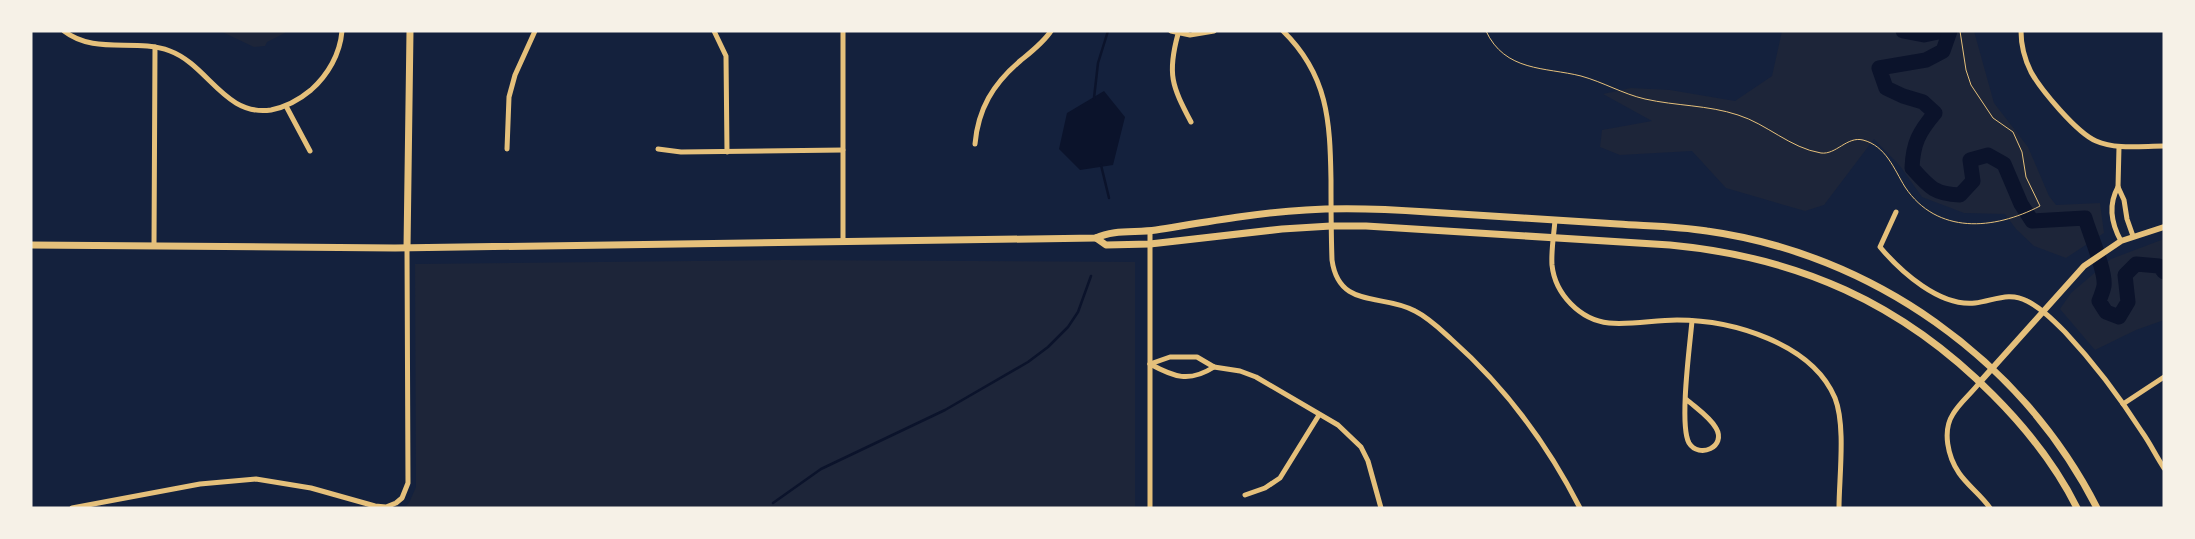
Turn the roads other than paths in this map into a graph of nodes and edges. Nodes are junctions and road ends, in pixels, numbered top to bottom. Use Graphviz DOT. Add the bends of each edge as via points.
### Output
graph roads {
  1 [pos="64,31"];
  2 [pos="342,31"];
  3 [pos="410,31"];
  4 [pos="535,31"];
  5 [pos="714,31"];
  6 [pos="843,31"];
  7 [pos="1051,31"];
  8 [pos="1171,31"];
  9 [pos="1214,31"];
  10 [pos="1283,31"];
  11 [pos="2021,31"];
  12 [pos="1178,34"];
  13 [pos="156,47"];
  14 [pos="286,106"];
  15 [pos="1191,122"];
  16 [pos="975,144"];
  17 [pos="2119,146"];
  18 [pos="2164,146"];
  19 [pos="507,149"];
  20 [pos="658,149"];
  21 [pos="843,150"];
  22 [pos="310,151"];
  23 [pos="728,152"];
  24 [pos="2118,187"];
  25 [pos="1331,209"];
  26 [pos="1896,212"];
  27 [pos="1555,220"];
  28 [pos="1331,226"];
  29 [pos="2164,227"];
  30 [pos="1150,231"];
  31 [pos="2133,236"];
  32 [pos="1553,237"];
  33 [pos="1096,238"];
  34 [pos="2121,241"];
  35 [pos="843,242"];
  36 [pos="1150,244"];
  37 [pos="31,245"];
  38 [pos="154,245"];
  39 [pos="407,248"];
  40 [pos="2042,311"];
  41 [pos="1692,321"];
  42 [pos="1150,364"];
  43 [pos="1214,367"];
  44 [pos="1992,369"];
  45 [pos="2164,377"];
  46 [pos="1980,382"];
  47 [pos="1686,399"];
  48 [pos="2123,404"];
  49 [pos="1319,415"];
  50 [pos="2164,468"];
  51 [pos="1245,495"];
  52 [pos="72,508"];
  53 [pos="1150,508"];
  54 [pos="1381,508"];
  55 [pos="1580,508"];
  56 [pos="1839,508"];
  57 [pos="1990,508"];
  58 [pos="2077,508"];
  59 [pos="2097,508"];
  1 -- 13 [label="street" via="86,42"];
  2 -- 14 [label="street" via="337,53 320,82"];
  3 -- 39 [label="main road"];
  4 -- 19 [label="street" via="514,75 509,97"];
  5 -- 23 [label="street" via="726,56"];
  6 -- 21 [label="street"];
  7 -- 16 [label="street" via="1000,79 979,120"];
  8 -- 12 [label="street"];
  9 -- 12 [label="street"];
  10 -- 25 [label="street" via="1315,76 1326,110"];
  11 -- 17 [label="street" via="2024,56 2031,72 2076,128 2097,142"];
  12 -- 15 [label="street" via="1171,64 1172,78"];
  13 -- 14 [label="street" via="180,55 234,104 245,109 267,110"];
  13 -- 38 [label="street"];
  14 -- 22 [label="street"];
  17 -- 18 [label="street"];
  17 -- 24 [label="street"];
  20 -- 23 [label="street"];
  21 -- 23 [label="street"];
  21 -- 35 [label="street"];
  24 -- 31 [label="street"];
  24 -- 34 [label="street" via="2112,198 2111,213"];
  25 -- 27 [label="main road"];
  25 -- 28 [label="street"];
  25 -- 30 [label="main road" via="1238,217"];
  26 -- 40 [label="street" via="1880,247 1902,272 1957,302 2017,297"];
  27 -- 32 [label="street"];
  27 -- 44 [label="main road" via="1707,230 1780,246 1816,258 1916,308 1947,329"];
  28 -- 32 [label="main road"];
  28 -- 36 [label="main road"];
  28 -- 55 [label="street" via="1333,268 1343,288 1356,296 1400,304 1415,311 1462,349 1520,413 1551,456"];
  29 -- 31 [label="street"];
  30 -- 33 [label="main road" via="1107,233"];
  30 -- 36 [label="street"];
  31 -- 34 [label="street"];
  32 -- 41 [label="street" via="1555,278 1561,292 1581,312 1607,322"];
  32 -- 46 [label="main road" via="1704,248 1810,274 1906,323 1954,357"];
  33 -- 35 [label="main road"];
  33 -- 36 [label="main road" via="1106,245"];
  34 -- 40 [label="street" via="2084,266"];
  35 -- 39 [label="main road"];
  36 -- 42 [label="street"];
  37 -- 38 [label="main road"];
  38 -- 39 [label="main road"];
  39 -- 52 [label="street" via="408,483 402,498 391,506 380,507 311,488 256,479 200,484"];
  40 -- 44 [label="street"];
  40 -- 48 [label="street" via="2082,350"];
  41 -- 47 [label="street"];
  41 -- 56 [label="street" via="1730,326 1780,344 1801,355 1829,385 1839,415"];
  42 -- 43 [label="street" via="1189,355"];
  42 -- 43 [label="street" via="1179,377 1196,376"];
  42 -- 53 [label="street"];
  43 -- 49 [label="street" via="1256,377"];
  44 -- 46 [label="street"];
  44 -- 59 [label="main road" via="2021,397 2067,456"];
  45 -- 48 [label="street"];
  46 -- 57 [label="street" via="1951,416 1947,438 1959,473"];
  46 -- 58 [label="main road" via="2031,437"];
  47 -- 47 [label="street" via="1688,440 1699,451 1714,448 1719,435 1716,428"];
  48 -- 50 [label="street"];
  49 -- 51 [label="street" via="1280,478"];
  49 -- 54 [label="street" via="1338,425 1361,447"];
}
